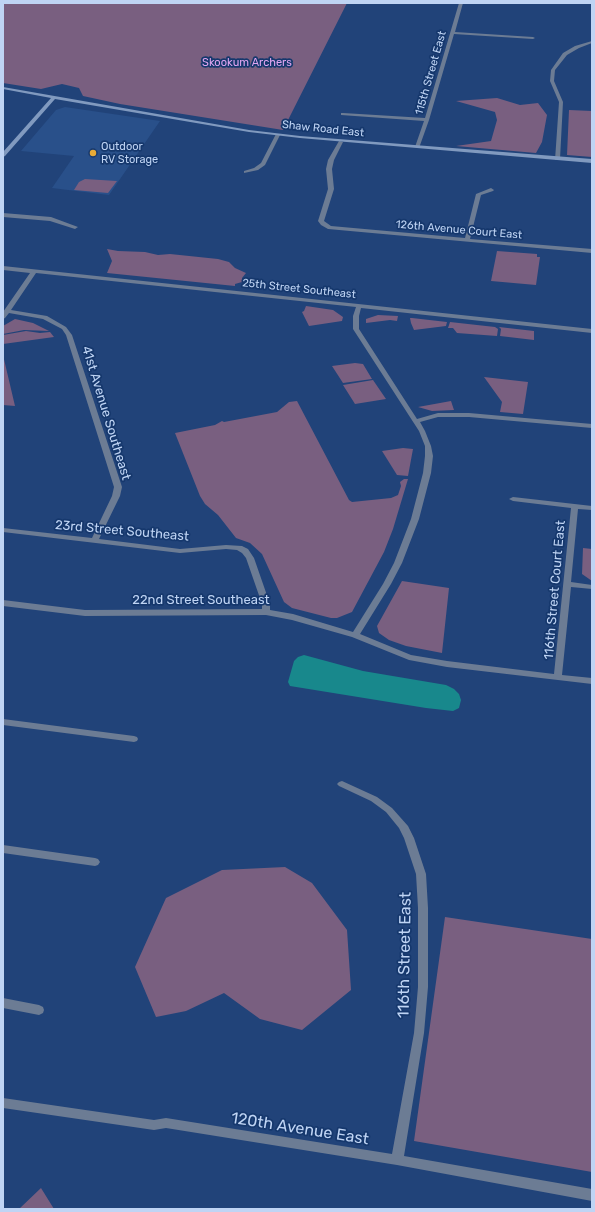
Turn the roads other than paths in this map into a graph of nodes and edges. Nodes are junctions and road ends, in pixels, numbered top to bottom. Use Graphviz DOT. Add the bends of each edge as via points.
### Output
graph roads {
  1 [pos="461,3"];
  2 [pos="452,33"];
  3 [pos="533,38"];
  4 [pos="592,42"];
  5 [pos="3,88"];
  6 [pos="54,97"];
  7 [pos="343,114"];
  8 [pos="427,120"];
  9 [pos="278,134"];
  10 [pos="341,142"];
  11 [pos="417,147"];
  12 [pos="3,155"];
  13 [pos="557,159"];
  14 [pos="592,161"];
  15 [pos="246,172"];
  16 [pos="491,190"];
  17 [pos="3,215"];
  18 [pos="76,227"];
  19 [pos="467,240"];
  20 [pos="592,251"];
  21 [pos="3,268"];
  22 [pos="34,271"];
  23 [pos="359,306"];
  24 [pos="8,311"];
  25 [pos="3,317"];
  26 [pos="592,331"];
  27 [pos="416,420"];
  28 [pos="592,426"];
  29 [pos="513,499"];
  30 [pos="575,506"];
  31 [pos="592,508"];
  32 [pos="3,530"];
  33 [pos="94,541"];
  34 [pos="568,584"];
  35 [pos="592,587"];
  36 [pos="3,602"];
  37 [pos="266,612"];
  38 [pos="355,635"];
  39 [pos="558,676"];
  40 [pos="592,681"];
  41 [pos="3,722"];
  42 [pos="134,739"];
  43 [pos="342,784"];
  44 [pos="3,849"];
  45 [pos="94,862"];
  46 [pos="3,1003"];
  47 [pos="39,1010"];
  48 [pos="3,1103"];
  49 [pos="397,1160"];
  50 [pos="592,1196"];
  1 -- 2 [label="street, 115th Street East"];
  2 -- 3 [label="street"];
  2 -- 8 [label="street, 115th Street East"];
  4 -- 13 [label="street" via="565,54 553,70 552,81 561,102"];
  5 -- 6 [label="main road, Shaw Road East"];
  6 -- 9 [label="main road, Shaw Road East"];
  6 -- 12 [label="main road"];
  7 -- 8 [label="street"];
  8 -- 11 [label="street, 115th Street East"];
  9 -- 10 [label="main road, Shaw Road East"];
  9 -- 15 [label="street" via="263,164"];
  10 -- 11 [label="main road, Shaw Road East"];
  10 -- 19 [label="street, 126th Avenue Court East" via="329,169 331,189 321,221 325,226"];
  11 -- 13 [label="main road, Shaw Road East"];
  13 -- 14 [label="main road, Shaw Road East"];
  16 -- 19 [label="street" via="479,194"];
  17 -- 18 [label="street" via="52,219"];
  19 -- 20 [label="street, 126th Avenue Court East"];
  21 -- 22 [label="street, 25th Street Southeast"];
  22 -- 23 [label="street, 25th Street Southeast"];
  22 -- 24 [label="street"];
  23 -- 26 [label="street, 25th Street Southeast"];
  23 -- 27 [label="street" via="356,329"];
  24 -- 25 [label="street"];
  24 -- 33 [label="street, 41st Avenue Southeast" via="45,317 64,328 69,335 118,487"];
  27 -- 28 [label="street" via="438,415 468,415"];
  27 -- 38 [label="street" via="426,439 429,456 415,519 398,563"];
  29 -- 30 [label="street"];
  30 -- 31 [label="street"];
  30 -- 34 [label="street, 116th Street Court East"];
  32 -- 33 [label="street, 23rd Street Southeast"];
  33 -- 37 [label="street, 23rd Street Southeast" via="180,550 239,548 250,558 266,604"];
  34 -- 35 [label="street"];
  34 -- 39 [label="street, 116th Street Court East"];
  36 -- 37 [label="street, 22nd Street Southeast" via="85,613"];
  37 -- 38 [label="street, 22nd Street Southeast"];
  38 -- 39 [label="street, 22nd Street Southeast" via="409,657"];
  39 -- 40 [label="street, 22nd Street Southeast"];
  41 -- 42 [label="street"];
  43 -- 49 [label="street, 116th Street East" via="374,799 389,810 403,826 409,838 421,874 422,994 419,1033"];
  44 -- 45 [label="street"];
  46 -- 47 [label="street"];
  48 -- 49 [label="street, 120th Avenue East" via="154,1125 166,1123"];
  49 -- 50 [label="street, 120th Avenue East"];
}
